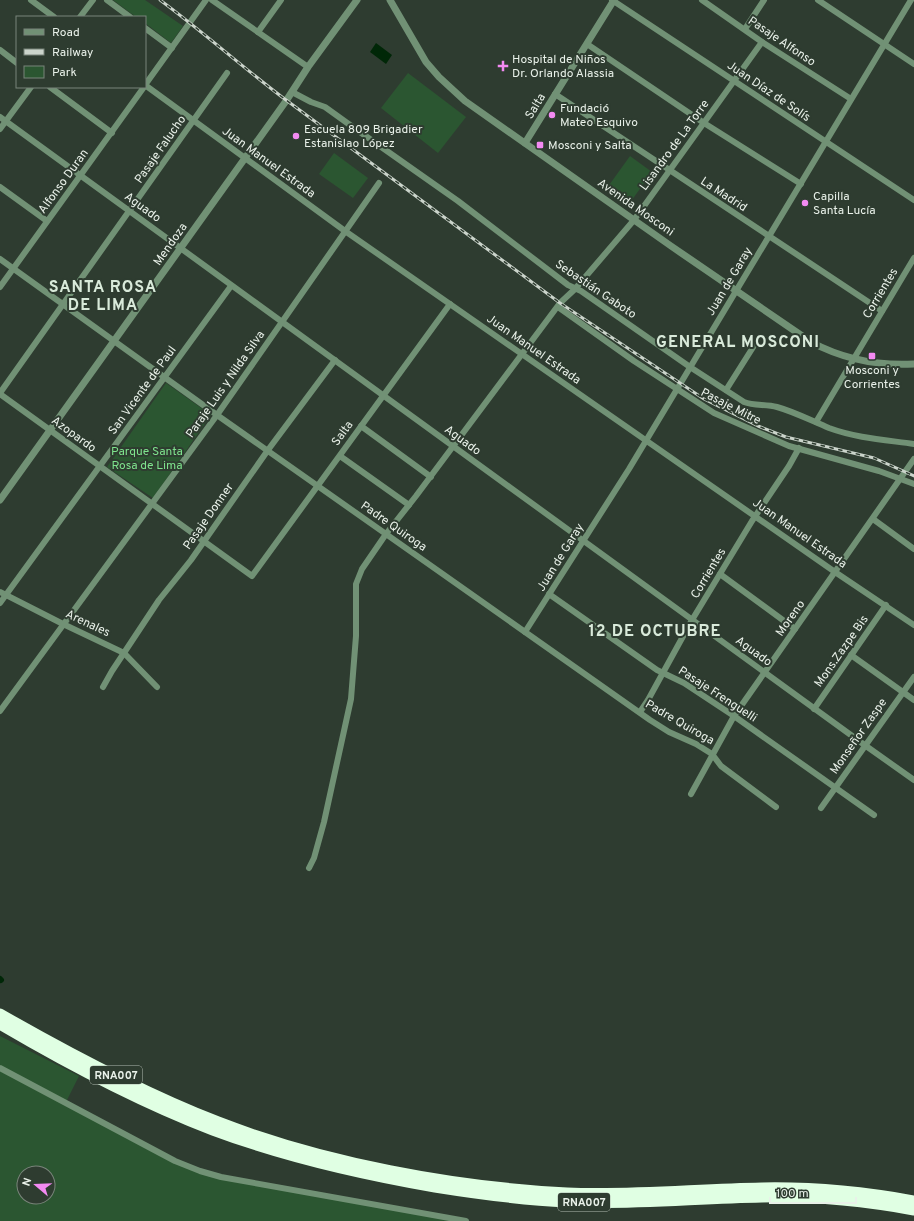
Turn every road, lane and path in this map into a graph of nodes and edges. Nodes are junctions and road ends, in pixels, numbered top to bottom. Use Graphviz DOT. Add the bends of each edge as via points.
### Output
graph roads {
  1 [pos="31,0"];
  2 [pos="93,0"];
  3 [pos="107,0"];
  4 [pos="206,0"];
  5 [pos="212,0"];
  6 [pos="281,0"];
  7 [pos="358,0"];
  8 [pos="390,0"];
  9 [pos="613,0"];
  10 [pos="702,0"];
  11 [pos="764,0"];
  12 [pos="818,0"];
  13 [pos="911,0"];
  14 [pos="53,16"];
  15 [pos="81,16"];
  16 [pos="129,16"];
  17 [pos="146,29"];
  18 [pos="745,29"];
  19 [pos="258,32"];
  20 [pos="762,42"];
  21 [pos="587,44"];
  22 [pos="884,44"];
  23 [pos="172,48"];
  24 [pos="0,50"];
  25 [pos="16,62"];
  26 [pos="914,64"];
  27 [pos="308,67"];
  28 [pos="227,73"];
  29 [pos="734,81"];
  30 [pos="146,85"];
  31 [pos="146,87"];
  32 [pos="30,88"];
  33 [pos="51,88"];
  34 [pos="144,88"];
  35 [pos="292,92"];
  36 [pos="555,94"];
  37 [pos="851,99"];
  38 [pos="0,117"];
  39 [pos="6,121"];
  40 [pos="193,121"];
  41 [pos="704,123"];
  42 [pos="0,129"];
  43 [pos="112,133"];
  44 [pos="825,141"];
  45 [pos="525,143"];
  46 [pos="244,158"];
  47 [pos="670,171"];
  48 [pos="80,176"];
  49 [pos="379,183"];
  50 [pos="801,184"];
  51 [pos="0,187"];
  52 [pos="914,200"];
  53 [pos="129,211"];
  54 [pos="634,220"];
  55 [pos="47,221"];
  56 [pos="346,231"];
  57 [pos="769,236"];
  58 [pos="180,248"];
  59 [pos="0,258"];
  60 [pos="914,258"];
  61 [pos="13,268"];
  62 [pos="231,286"];
  63 [pos="0,287"];
  64 [pos="575,289"];
  65 [pos="736,291"];
  66 [pos="63,304"];
  67 [pos="450,304"];
  68 [pos="558,307"];
  69 [pos="882,311"];
  70 [pos="282,322"];
  71 [pos="114,341"];
  72 [pos="757,341"];
  73 [pos="522,354"];
  74 [pos="854,358"];
  75 [pos="335,360"];
  76 [pos="914,364"];
  77 [pos="690,368"];
  78 [pos="165,377"];
  79 [pos="677,389"];
  80 [pos="726,390"];
  81 [pos="0,393"];
  82 [pos="383,395"];
  83 [pos="217,415"];
  84 [pos="816,422"];
  85 [pos="361,426"];
  86 [pos="50,430"];
  87 [pos="646,440"];
  88 [pos="914,444"];
  89 [pos="453,446"];
  90 [pos="799,448"];
  91 [pos="268,450"];
  92 [pos="340,456"];
  93 [pos="914,459"];
  94 [pos="100,466"];
  95 [pos="431,477"];
  96 [pos="901,479"];
  97 [pos="914,484"];
  98 [pos="318,486"];
  99 [pos="0,500"];
  100 [pos="152,504"];
  101 [pos="409,505"];
  102 [pos="756,516"];
  103 [pos="873,519"];
  104 [pos="386,534"];
  105 [pos="204,541"];
  106 [pos="583,541"];
  107 [pos="914,549"];
  108 [pos="835,572"];
  109 [pos="720,574"];
  110 [pos="252,576"];
  111 [pos="0,592"];
  112 [pos="549,594"];
  113 [pos="6,596"];
  114 [pos="0,603"];
  115 [pos="886,605"];
  116 [pos="692,620"];
  117 [pos="63,624"];
  118 [pos="914,625"];
  119 [pos="795,629"];
  120 [pos="525,632"];
  121 [pos="124,653"];
  122 [pos="851,655"];
  123 [pos="663,672"];
  124 [pos="764,672"];
  125 [pos="914,677"];
  126 [pos="103,687"];
  127 [pos="157,687"];
  128 [pos="903,692"];
  129 [pos="914,700"];
  130 [pos="814,709"];
  131 [pos="0,711"];
  132 [pos="640,712"];
  133 [pos="734,716"];
  134 [pos="866,746"];
  135 [pos="712,754"];
  136 [pos="914,780"];
  137 [pos="835,788"];
  138 [pos="691,794"];
  139 [pos="776,807"];
  140 [pos="821,808"];
  141 [pos="874,815"];
  142 [pos="309,868"];
  143 [pos="0,1014"];
  144 [pos="0,1024"];
  145 [pos="0,1068"];
  146 [pos="234,1132"];
  147 [pos="260,1141"];
  148 [pos="914,1201"];
  149 [pos="914,1210"];
  150 [pos="466,1221"];
  1 -- 14 [label="street"];
  2 -- 15 [label="street"];
  3 -- 16 [label="street"];
  4 -- 23 [label="street, Alfonso Duran"];
  5 -- 19 [label="street"];
  6 -- 19 [label="street"];
  7 -- 27 [label="street, Mendoza"];
  8 -- 45 [label="street, Avenida Mosconi" via="426,62 439,77 466,101"];
  9 -- 21 [label="street, Salta"];
  9 -- 29 [label="street, Juan Díaz de Solís"];
  10 -- 18 [label="street, Pasaje Alfonso"];
  11 -- 18 [label="street"];
  12 -- 22 [label="street"];
  13 -- 22 [label="street, Juan de Garay"];
  17 -- 23 [label="street"];
  18 -- 20 [label="street, Pasaje Alfonso"];
  19 -- 27 [label="street"];
  20 -- 29 [label="street, Lisandro de La Torre"];
  20 -- 37 [label="street, Pasaje Alfonso"];
  21 -- 36 [label="street, Salta"];
  21 -- 41 [label="street"];
  22 -- 26 [label="street"];
  22 -- 37 [label="street, Juan de Garay"];
  23 -- 30 [label="street, Alfonso Duran"];
  24 -- 25 [label="street"];
  27 -- 35 [label="street, Mendoza"];
  28 -- 40 [label="street, Pasaje Falucho"];
  29 -- 41 [label="street, Lisandro de La Torre"];
  29 -- 44 [label="street, Juan Díaz de Solís"];
  31 -- 40 [label="street, Juan Manuel Estrada"];
  32 -- 39 [label="street"];
  33 -- 43 [label="street"];
  34 -- 43 [label="street, Alfonso Duran"];
  35 -- 46 [label="street, Mendoza"];
  35 -- 64 [label="street, Sebastián Gaboto" via="324,107 350,125"];
  36 -- 45 [label="street, Salta"];
  36 -- 47 [label="street, La Madrid"];
  37 -- 44 [label="street, Juan de Garay"];
  38 -- 39 [label="street, Aguado"];
  39 -- 42 [label="street"];
  39 -- 48 [label="street, Aguado"];
  40 -- 46 [label="street, Juan Manuel Estrada"];
  40 -- 53 [label="street, Pasaje Falucho"];
  41 -- 47 [label="street, Lisandro de La Torre"];
  41 -- 50 [label="street"];
  43 -- 48 [label="street, Alfonso Duran"];
  44 -- 50 [label="street, Juan de Garay"];
  44 -- 52 [label="street, Juan Díaz de Solís"];
  45 -- 54 [label="street, Avenida Mosconi"];
  46 -- 56 [label="street, Juan Manuel Estrada"];
  46 -- 58 [label="street, Mendoza"];
  47 -- 54 [label="street, Lisandro de La Torre"];
  47 -- 57 [label="street, La Madrid"];
  48 -- 53 [label="street, Aguado"];
  48 -- 55 [label="street, Alfonso Duran"];
  49 -- 56 [label="street, Paraje Luis y Nilda Silva"];
  50 -- 57 [label="street, Juan de Garay"];
  51 -- 55 [label="street"];
  53 -- 58 [label="street, Aguado"];
  53 -- 66 [label="street, Pasaje Falucho"];
  54 -- 64 [label="street, Lisandro de La Torre"];
  54 -- 65 [label="street, Avenida Mosconi"];
  55 -- 61 [label="street, Alfonso Duran"];
  56 -- 67 [label="street, Juan Manuel Estrada"];
  56 -- 70 [label="street, Paraje Luis y Nilda Silva"];
  57 -- 65 [label="street, Juan de Garay"];
  57 -- 69 [label="street, La Madrid"];
  58 -- 62 [label="street, Aguado"];
  58 -- 71 [label="street, Mendoza"];
  59 -- 61 [label="street, Padre Quiroga"];
  60 -- 69 [label="street, Corrientes"];
  61 -- 63 [label="street, Alfonso Duran"];
  61 -- 66 [label="street, Padre Quiroga"];
  62 -- 70 [label="street, Aguado"];
  62 -- 78 [label="street, San Vicente de Paul"];
  64 -- 68 [label="street, Lisandro de La Torre"];
  64 -- 77 [label="street, Sebastián Gaboto"];
  65 -- 74 [label="street, Avenida Mosconi" via="811,342"];
  65 -- 77 [label="street, Juan de Garay"];
  66 -- 71 [label="street, Padre Quiroga"];
  66 -- 81 [label="street, Pasaje Falucho"];
  67 -- 73 [label="street, Juan Manuel Estrada"];
  67 -- 82 [label="street, Salta"];
  68 -- 73 [label="street, Lisandro de La Torre"];
  68 -- 79 [label="street, Pasaje Mitre"];
  69 -- 74 [label="street, Corrientes"];
  70 -- 75 [label="street, Aguado"];
  70 -- 83 [label="street, Paraje Luis y Nilda Silva"];
  71 -- 78 [label="street, Padre Quiroga"];
  71 -- 86 [label="street, Mendoza"];
  72 -- 80 [label="street"];
  73 -- 87 [label="street, Juan Manuel Estrada"];
  73 -- 89 [label="street, Lisandro de La Torre"];
  74 -- 76 [label="street, Avenida Mosconi" via="884,364"];
  74 -- 84 [label="street, Corrientes"];
  75 -- 82 [label="street, Aguado"];
  75 -- 91 [label="street, Pasaje Donner"];
  77 -- 79 [label="street, Juan de Garay"];
  77 -- 80 [label="street, Sebastián Gaboto"];
  78 -- 83 [label="street, Padre Quiroga"];
  78 -- 94 [label="street, San Vicente de Paul"];
  79 -- 87 [label="street, Juan de Garay"];
  79 -- 90 [label="street, Pasaje Mitre" via="726,419"];
  80 -- 84 [label="street, Sebastián Gaboto" via="744,402 778,408"];
  81 -- 86 [label="street, Azopardo"];
  82 -- 85 [label="street, Salta"];
  82 -- 89 [label="street, Aguado"];
  83 -- 91 [label="street, Padre Quiroga"];
  83 -- 100 [label="street, Paraje Luis y Nilda Silva"];
  84 -- 88 [label="street, Sebastián Gaboto" via="868,438"];
  85 -- 92 [label="street, Salta"];
  85 -- 95 [label="street"];
  86 -- 94 [label="street, Azopardo"];
  86 -- 99 [label="street, Mendoza"];
  87 -- 102 [label="street, Juan Manuel Estrada"];
  87 -- 106 [label="street, Juan de Garay"];
  89 -- 95 [label="street, Lisandro de La Torre"];
  89 -- 106 [label="street, Aguado"];
  90 -- 96 [label="street, Pasaje Mitre"];
  90 -- 102 [label="street, Corrientes" via="790,466"];
  91 -- 98 [label="street, Padre Quiroga"];
  91 -- 105 [label="street, Pasaje Donner"];
  92 -- 98 [label="street, Salta"];
  92 -- 101 [label="street"];
  93 -- 96 [label="street, Moreno"];
  94 -- 100 [label="street, Azopardo"];
  94 -- 113 [label="street, San Vicente de Paul"];
  95 -- 101 [label="street, Lisandro de La Torre"];
  96 -- 97 [label="street, Pasaje Mitre"];
  96 -- 103 [label="street, Moreno"];
  98 -- 104 [label="street, Padre Quiroga"];
  98 -- 110 [label="street, Salta"];
  100 -- 105 [label="street, Azopardo"];
  100 -- 117 [label="street, Paraje Luis y Nilda Silva"];
  101 -- 104 [label="street, Lisandro de La Torre"];
  102 -- 108 [label="street, Juan Manuel Estrada"];
  102 -- 109 [label="street, Corrientes"];
  103 -- 107 [label="street"];
  103 -- 108 [label="street, Moreno"];
  104 -- 120 [label="street, Padre Quiroga"];
  104 -- 142 [label="street, Lisandro de La Torre" via="362,569 356,584 356,636 351,699 324,822"];
  105 -- 110 [label="street, Azopardo"];
  105 -- 121 [label="street, Pasaje Donner" via="159,600"];
  106 -- 112 [label="street, Juan de Garay"];
  106 -- 116 [label="street, Aguado"];
  108 -- 115 [label="street, Juan Manuel Estrada"];
  108 -- 119 [label="street, Moreno"];
  109 -- 116 [label="street, Corrientes"];
  109 -- 119 [label="street"];
  111 -- 113 [label="street, Arenales"];
  112 -- 120 [label="street, Juan de Garay"];
  112 -- 123 [label="street, Pasaje Frenguelli"];
  113 -- 114 [label="street, San Vicente de Paul"];
  113 -- 117 [label="street, Arenales"];
  115 -- 118 [label="street, Juan Manuel Estrada"];
  115 -- 122 [label="street, Mons.Zazpe Bis"];
  116 -- 123 [label="street, Corrientes"];
  116 -- 124 [label="street, Aguado"];
  117 -- 121 [label="street, Arenales"];
  117 -- 131 [label="street, Paraje Luis y Nilda Silva"];
  119 -- 124 [label="street, Moreno"];
  120 -- 132 [label="street, Padre Quiroga"];
  121 -- 126 [label="street, Pasaje Donner"];
  121 -- 127 [label="street, Arenales"];
  122 -- 128 [label="street"];
  122 -- 130 [label="street, Mons.Zazpe Bis"];
  123 -- 132 [label="street, Corrientes"];
  123 -- 133 [label="street, Pasaje Frenguelli"];
  124 -- 130 [label="street, Aguado"];
  124 -- 133 [label="street, Moreno"];
  125 -- 128 [label="street, Monseñor Zaspe"];
  128 -- 129 [label="street"];
  128 -- 134 [label="street, Monseñor Zaspe"];
  130 -- 134 [label="street, Aguado"];
  132 -- 135 [label="street, Padre Quiroga" via="669,732"];
  133 -- 135 [label="street, Moreno"];
  133 -- 137 [label="street, Pasaje Frenguelli"];
  134 -- 136 [label="street, Aguado"];
  134 -- 137 [label="street, Monseñor Zaspe"];
  135 -- 138 [label="street, Moreno"];
  135 -- 139 [label="street, Padre Quiroga" via="721,766"];
  137 -- 140 [label="street, Monseñor Zaspe"];
  137 -- 141 [label="street, Pasaje Frenguelli"];
  143 -- 146 [label="highway, RNA007" via="132,1084"];
  144 -- 146 [label="highway, RNA007" via="128,1092 179,1115"];
  145 -- 150 [label="street" via="175,1161 200,1171 221,1177"];
  146 -- 147 [label="highway, RNA007"];
  147 -- 148 [label="highway, RNA007" via="405,1173 501,1188 601,1194 763,1188 804,1189 846,1191"];
  147 -- 149 [label="highway, RNA007" via="289,1154 358,1172 403,1182 500,1197 567,1202 803,1197 846,1200"];
}
